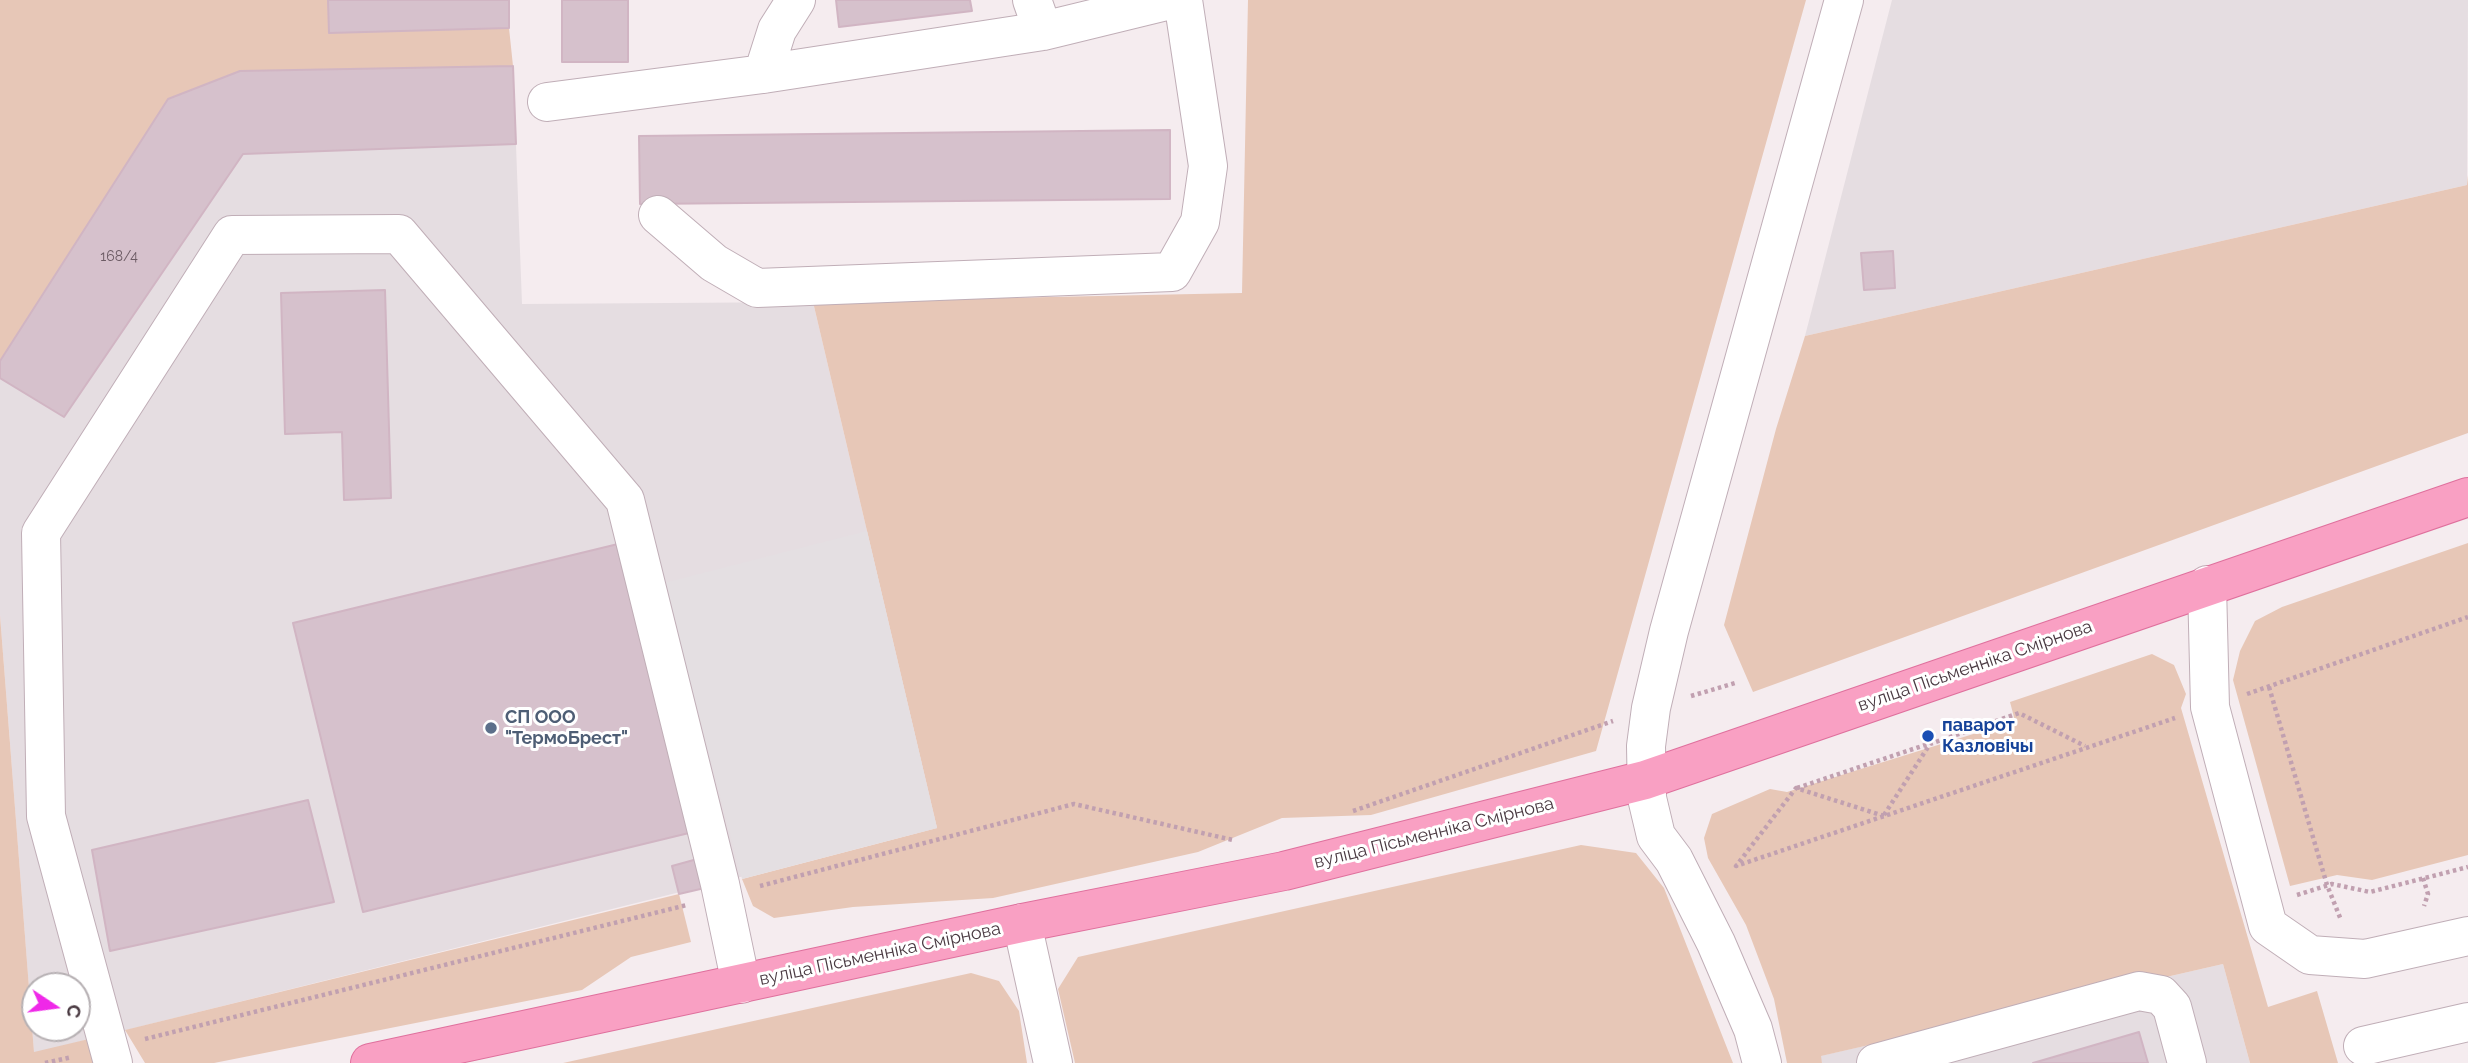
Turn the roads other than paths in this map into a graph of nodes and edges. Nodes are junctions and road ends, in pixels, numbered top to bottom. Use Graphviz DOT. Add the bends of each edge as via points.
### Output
graph roads {
  1 [pos="796,0"];
  2 [pos="1170,0"];
  3 [pos="1183,0"];
  4 [pos="1844,0"];
  5 [pos="1038,16"];
  6 [pos="763,74"];
  7 [pos="547,102"];
  8 [pos="658,215"];
  9 [pos="2468,497"];
  10 [pos="2207,585"];
  11 [pos="1645,780"];
  12 [pos="1022,923"];
  13 [pos="2468,936"];
  14 [pos="741,984"];
  15 [pos="2468,1022"];
  16 [pos="2363,1046"];
  17 [pos="111,1055"];
  18 [pos="370,1063"];
  19 [pos="1053,1063"];
  20 [pos="1762,1063"];
  21 [pos="1876,1063"];
  22 [pos="2187,1063"];
  1 -- 6 [label="street" via="777,30"];
  2 -- 5 [label="street"];
  3 -- 8 [label="street" via="1208,166 1200,222 1172,272 757,288 714,263"];
  4 -- 11 [label="street" via="1672,618 1651,708"];
  5 -- 6 [label="street"];
  6 -- 7 [label="street"];
  9 -- 10 [label="main road, вуліца Пісьменніка Смірнова"];
  10 -- 11 [label="main road, вуліца Пісьменніка Смірнова"];
  10 -- 13 [label="street" via="2210,707 2268,926 2310,955 2365,959"];
  11 -- 12 [label="main road, вуліца Пісьменніка Смірнова" via="1284,871"];
  11 -- 20 [label="street" via="1656,836 1674,860 1716,943"];
  12 -- 14 [label="main road, вуліца Пісьменніка Смірнова"];
  12 -- 19 [label="street"];
  14 -- 17 [label="street" via="625,500 399,234 232,235 41,533 46,817"];
  14 -- 18 [label="main road, вуліца Пісьменніка Смірнова"];
  15 -- 16 [label="street"];
  21 -- 22 [label="street" via="2139,991 2161,995 2172,1007"];
}
